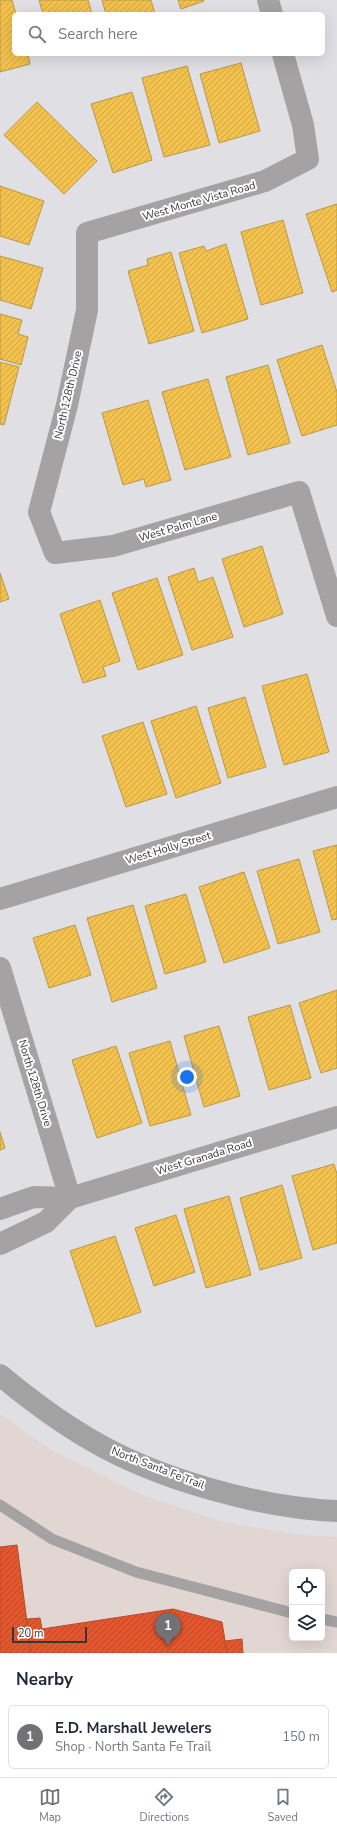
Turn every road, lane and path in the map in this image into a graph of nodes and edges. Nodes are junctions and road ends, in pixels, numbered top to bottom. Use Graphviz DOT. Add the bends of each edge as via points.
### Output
graph roads {
  1 [pos="268,0"];
  2 [pos="271,12"];
  3 [pos="284,56"];
  4 [pos="87,233"];
  5 [pos="56,553"];
  6 [pos="337,616"];
  7 [pos="337,797"];
  8 [pos="0,899"];
  9 [pos="0,968"];
  10 [pos="337,1117"];
  11 [pos="70,1198"];
  12 [pos="0,1209"];
  13 [pos="0,1244"];
  14 [pos="0,1375"];
  15 [pos="0,1505"];
  16 [pos="337,1511"];
  17 [pos="289,1612"];
  18 [pos="325,1620"];
  19 [pos="337,1622"];
  1 -- 2 [label="street"];
  3 -- 4 [label="street, West Monte Vista Road" via="303,125 308,159 265,182"];
  4 -- 5 [label="street, North 128th Drive" via="87,310 67,405 39,512"];
  5 -- 6 [label="street, West Palm Lane" via="113,546 299,492"];
  7 -- 8 [label="street, West Holly Street"];
  9 -- 11 [label="street, North 128th Drive"];
  10 -- 11 [label="street, West Granada Road"];
  11 -- 12 [label="street, West Granada Road" via="34,1197"];
  11 -- 13 [label="street, West Granada Road" via="46,1222"];
  14 -- 16 [label="street, North Santa Fe Trail" via="34,1403 92,1441 136,1462 186,1482 250,1500"];
  15 -- 17 [label="lane" via="52,1539 136,1572"];
  18 -- 19 [label="lane"];
}
